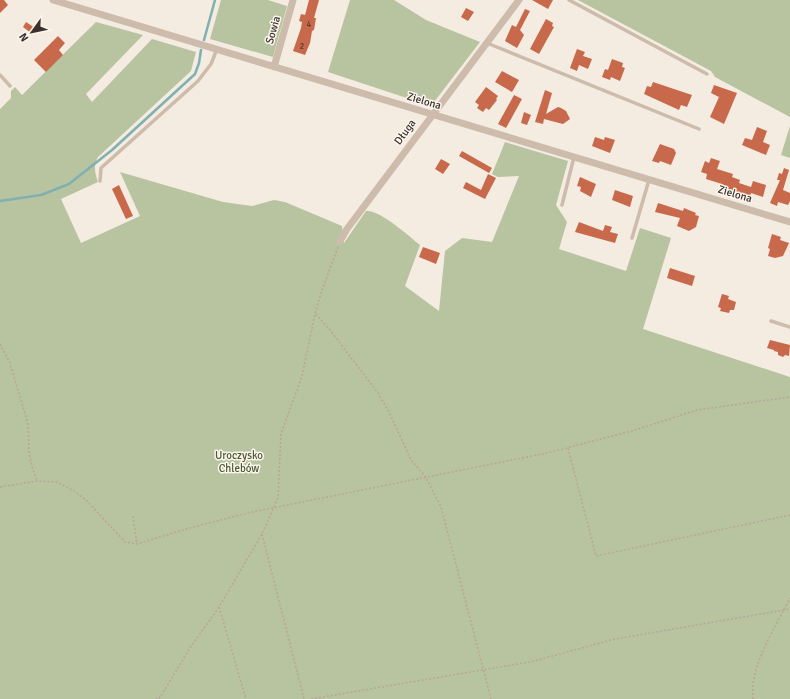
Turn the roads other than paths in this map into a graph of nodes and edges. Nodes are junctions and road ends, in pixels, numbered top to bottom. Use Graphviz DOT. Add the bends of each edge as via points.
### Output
graph roads {
  1 [pos="53,0"];
  2 [pos="293,0"];
  3 [pos="519,0"];
  4 [pos="569,0"];
  5 [pos="486,42"];
  6 [pos="217,49"];
  7 [pos="274,67"];
  8 [pos="707,74"];
  9 [pos="0,75"];
  10 [pos="10,86"];
  11 [pos="431,115"];
  12 [pos="699,129"];
  13 [pos="574,157"];
  14 [pos="650,180"];
  15 [pos="100,181"];
  16 [pos="562,205"];
  17 [pos="790,222"];
  18 [pos="632,238"];
  19 [pos="340,241"];
  20 [pos="771,321"];
  21 [pos="790,327"];
  1 -- 6 [label="street, Zielona"];
  2 -- 7 [label="street, Sowia"];
  3 -- 5 [label="street, Długa"];
  4 -- 8 [label="lane"];
  5 -- 11 [label="street, Długa"];
  5 -- 12 [label="lane"];
  6 -- 7 [label="street, Zielona"];
  6 -- 15 [label="lane" via="208,69 198,81 101,168"];
  7 -- 11 [label="street, Zielona"];
  9 -- 10 [label="lane"];
  11 -- 13 [label="street, Zielona"];
  11 -- 19 [label="street, Długa"];
  13 -- 14 [label="street, Zielona"];
  13 -- 16 [label="lane"];
  14 -- 17 [label="street, Zielona"];
  14 -- 18 [label="lane"];
  20 -- 21 [label="lane"];
}
